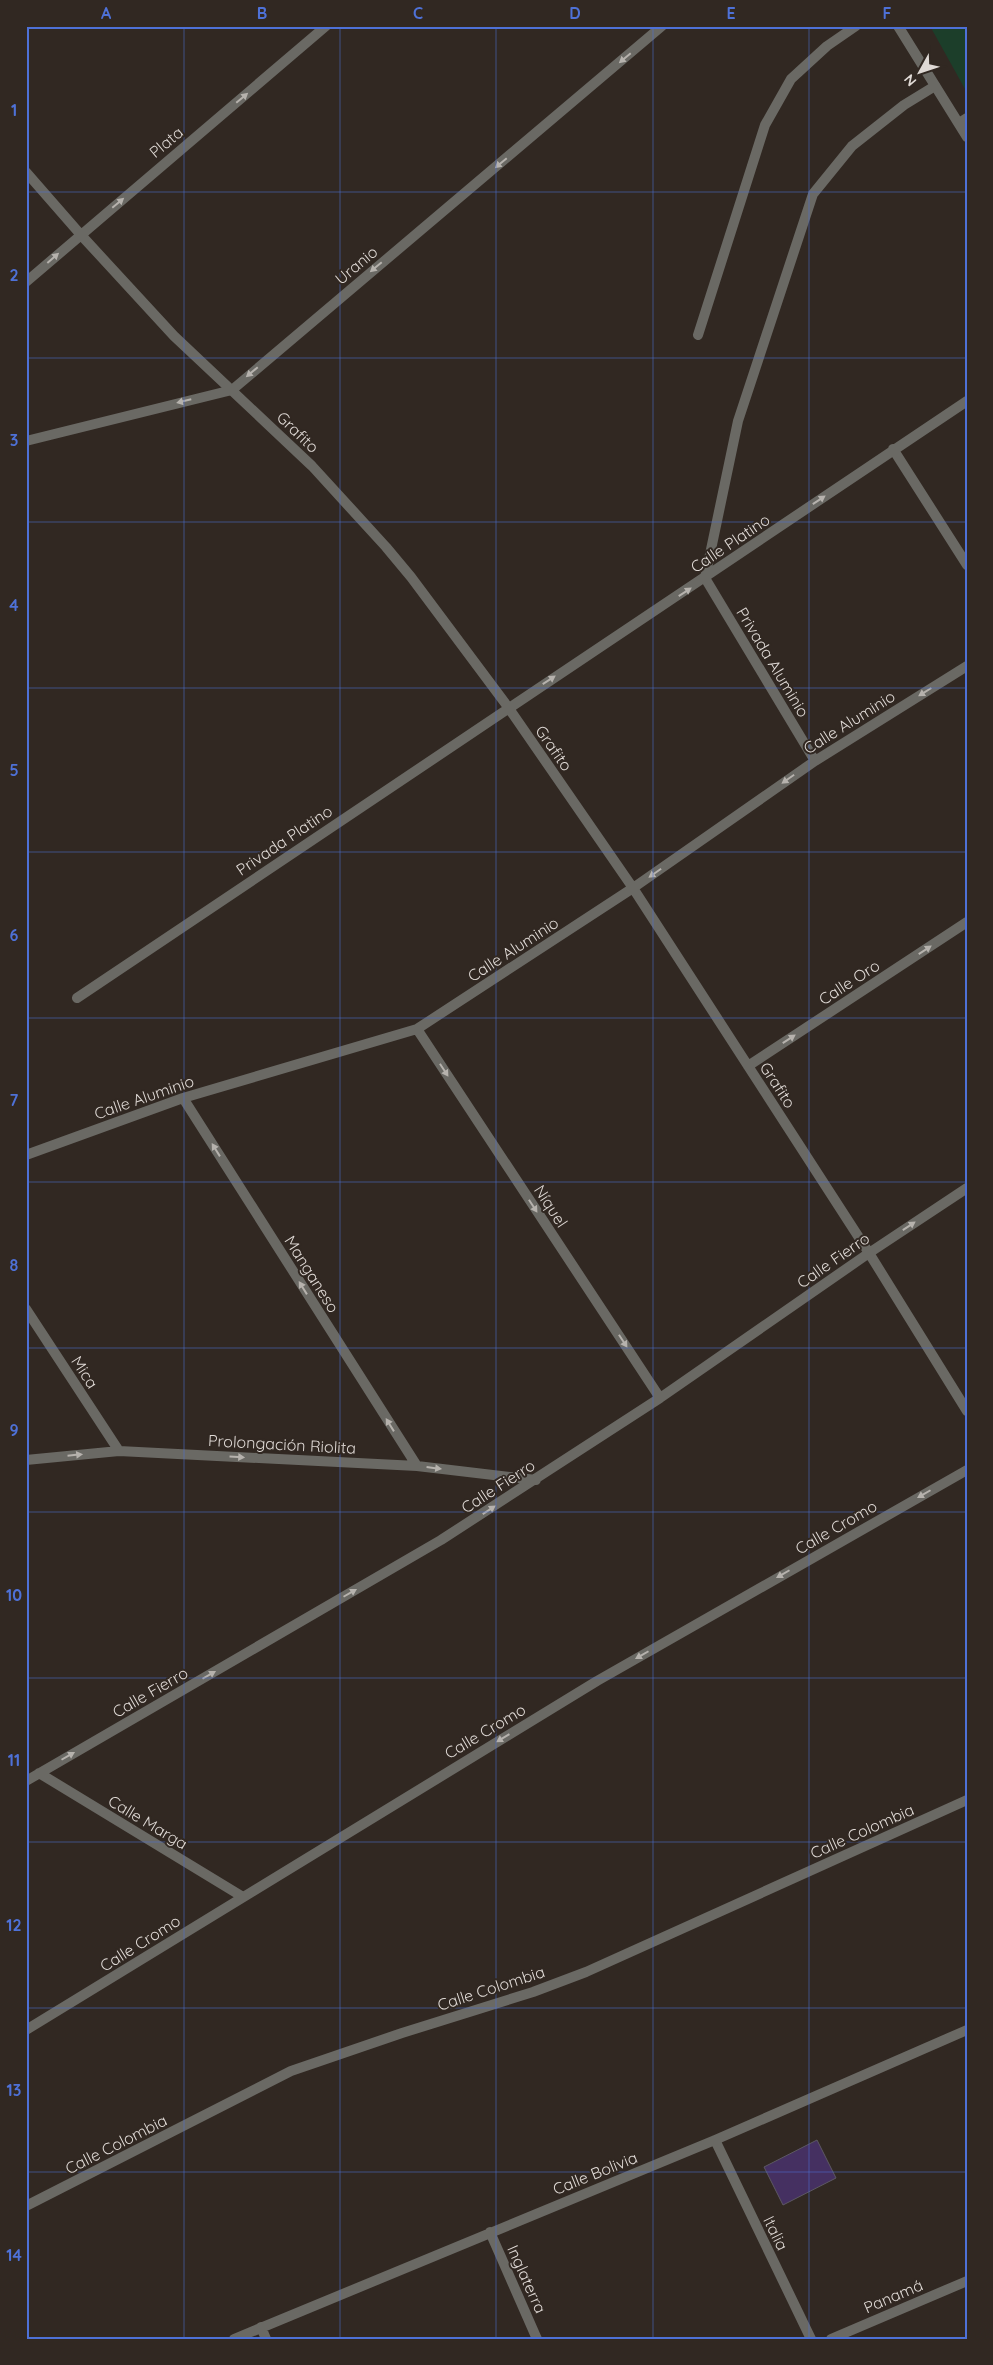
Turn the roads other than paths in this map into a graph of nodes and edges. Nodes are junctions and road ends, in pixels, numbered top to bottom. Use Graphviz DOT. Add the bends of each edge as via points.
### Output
graph roads {
  1 [pos="326,26"];
  2 [pos="662,26"];
  3 [pos="856,26"];
  4 [pos="898,26"];
  5 [pos="935,86"];
  6 [pos="963,121"];
  7 [pos="967,137"];
  8 [pos="26,172"];
  9 [pos="81,235"];
  10 [pos="26,282"];
  11 [pos="698,335"];
  12 [pos="232,390"];
  13 [pos="967,401"];
  14 [pos="26,440"];
  15 [pos="894,449"];
  16 [pos="967,565"];
  17 [pos="705,578"];
  18 [pos="967,666"];
  19 [pos="508,707"];
  20 [pos="815,761"];
  21 [pos="634,888"];
  22 [pos="967,922"];
  23 [pos="77,998"];
  24 [pos="417,1029"];
  25 [pos="748,1066"];
  26 [pos="183,1098"];
  27 [pos="26,1155"];
  28 [pos="967,1188"];
  29 [pos="869,1253"];
  30 [pos="26,1309"];
  31 [pos="660,1398"];
  32 [pos="967,1411"];
  33 [pos="119,1451"];
  34 [pos="26,1460"];
  35 [pos="417,1466"];
  36 [pos="967,1470"];
  37 [pos="536,1480"];
  38 [pos="39,1773"];
  39 [pos="26,1780"];
  40 [pos="967,1800"];
  41 [pos="242,1897"];
  42 [pos="26,2030"];
  43 [pos="967,2030"];
  44 [pos="715,2140"];
  45 [pos="26,2206"];
  46 [pos="490,2232"];
  47 [pos="967,2281"];
  48 [pos="261,2327"];
  49 [pos="234,2339"];
  50 [pos="266,2339"];
  51 [pos="537,2339"];
  52 [pos="811,2339"];
  53 [pos="831,2339"];
  9 -- 1 [label="street, Plata, one-way"];
  2 -- 12 [label="street, Uranio, one-way"];
  3 -- 11 [label="street" via="827,46 791,79 765,125"];
  4 -- 5 [label="street"];
  5 -- 6 [label="street"];
  5 -- 17 [label="street" via="904,105 852,146 813,194 738,421"];
  6 -- 7 [label="street"];
  8 -- 9 [label="street, Grafito"];
  10 -- 9 [label="street, Plata, one-way"];
  9 -- 12 [label="street, Grafito" via="174,336"];
  12 -- 14 [label="street, Uranio, one-way"];
  12 -- 19 [label="street, Grafito" via="312,466 386,547"];
  13 -- 15 [label="street, Calle Platino"];
  15 -- 16 [label="street"];
  17 -- 15 [label="street, Calle Platino, one-way"];
  19 -- 17 [label="street, Calle Platino, one-way"];
  17 -- 20 [label="street, Privada Aluminio"];
  18 -- 20 [label="street, Calle Aluminio, one-way"];
  19 -- 21 [label="street, Grafito"];
  19 -- 23 [label="street, Privada Platino"];
  20 -- 21 [label="street, Calle Aluminio, one-way"];
  21 -- 24 [label="street, Calle Aluminio"];
  21 -- 25 [label="street, Grafito"];
  25 -- 22 [label="street, Calle Oro, one-way"];
  24 -- 26 [label="street, Calle Aluminio"];
  24 -- 31 [label="street, Níquel, one-way"];
  25 -- 29 [label="street, Grafito"];
  26 -- 27 [label="street, Calle Aluminio"];
  35 -- 26 [label="street, Manganeso, one-way"];
  29 -- 28 [label="street, Calle Fierro, one-way"];
  29 -- 31 [label="street, Calle Fierro"];
  29 -- 32 [label="street, Grafito"];
  30 -- 33 [label="street, Mica"];
  31 -- 37 [label="street, Calle Fierro"];
  34 -- 33 [label="street, Prolongación Riolita, one-way"];
  33 -- 35 [label="street, Prolongación Riolita, one-way"];
  35 -- 37 [label="street, Prolongación Riolita, one-way"];
  36 -- 41 [label="street, Calle Cromo, one-way" via="597,1680"];
  38 -- 37 [label="street, Calle Fierro, one-way" via="440,1540"];
  38 -- 39 [label="street, Calle Fierro"];
  38 -- 41 [label="street, Calle Marga"];
  40 -- 45 [label="street, Calle Colombia" via="586,1972 291,2071"];
  41 -- 42 [label="street, Calle Cromo"];
  43 -- 44 [label="street, Calle Bolivia"];
  44 -- 46 [label="street, Calle Bolivia"];
  44 -- 52 [label="street, Italia"];
  46 -- 48 [label="street, Calle Bolivia"];
  46 -- 51 [label="street, Inglaterra"];
  47 -- 53 [label="street, Panamá"];
  48 -- 49 [label="street, Calle Bolivia"];
  48 -- 50 [label="street"];
}
